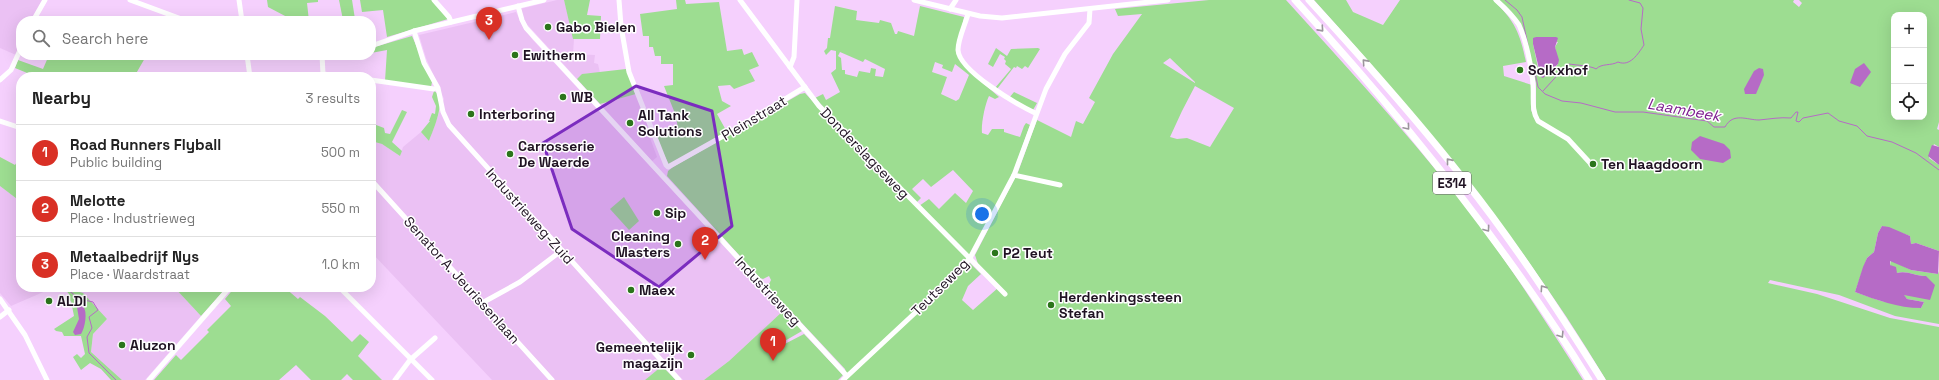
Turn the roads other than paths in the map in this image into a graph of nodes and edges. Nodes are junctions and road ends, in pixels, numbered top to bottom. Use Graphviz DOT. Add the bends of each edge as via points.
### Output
graph roads {
  1 [pos="45,0"];
  2 [pos="132,0"];
  3 [pos="239,0"];
  4 [pos="434,0"];
  5 [pos="544,0"];
  6 [pos="619,0"];
  7 [pos="740,0"];
  8 [pos="797,0"];
  9 [pos="914,0"];
  10 [pos="956,0"];
  11 [pos="1108,0"];
  12 [pos="1168,0"];
  13 [pos="1295,0"];
  14 [pos="1309,0"];
  15 [pos="1496,0"];
  16 [pos="518,6"];
  17 [pos="1105,7"];
  18 [pos="950,9"];
  19 [pos="1090,9"];
  20 [pos="968,14"];
  21 [pos="36,16"];
  22 [pos="173,16"];
  23 [pos="241,16"];
  24 [pos="451,22"];
  25 [pos="414,31"];
  26 [pos="376,44"];
  27 [pos="16,59"];
  28 [pos="248,60"];
  29 [pos="322,60"];
  30 [pos="790,67"];
  31 [pos="249,72"];
  32 [pos="323,72"];
  33 [pos="0,80"];
  34 [pos="376,81"];
  35 [pos="804,88"];
  36 [pos="434,89"];
  37 [pos="1036,114"];
  38 [pos="0,120"];
  39 [pos="16,126"];
  40 [pos="1591,164"];
  41 [pos="1014,176"];
  42 [pos="1060,185"];
  43 [pos="376,186"];
  44 [pos="561,251"];
  45 [pos="970,258"];
  46 [pos="226,292"];
  47 [pos="344,292"];
  48 [pos="1005,294"];
  49 [pos="0,298"];
  50 [pos="482,303"];
  51 [pos="9,310"];
  52 [pos="0,317"];
  53 [pos="434,338"];
  54 [pos="410,360"];
  55 [pos="845,378"];
  56 [pos="48,380"];
  57 [pos="149,380"];
  58 [pos="395,380"];
  59 [pos="432,380"];
  60 [pos="552,380"];
  61 [pos="678,380"];
  62 [pos="1589,380"];
  63 [pos="1602,380"];
  1 -- 21 [label="street"];
  2 -- 22 [label="street"];
  3 -- 23 [label="street"];
  4 -- 24 [label="street" via="450,17"];
  5 -- 16 [label="street"];
  6 -- 35 [label="street, Pleinstraat" via="620,26 629,72 668,167"];
  7 -- 30 [label="street, Donderslagseweg"];
  8 -- 30 [label="street" via="794,57"];
  9 -- 18 [label="street"];
  10 -- 18 [label="street"];
  11 -- 17 [label="street"];
  12 -- 17 [label="street"];
  13 -- 62 [label="highway, E314, one-way" via="1397,115 1457,189 1524,280"];
  63 -- 14 [label="highway, E314, one-way" via="1546,292 1466,182 1410,113"];
  15 -- 40 [label="street" via="1514,19 1521,31 1533,85 1536,118 1568,139"];
  16 -- 24 [label="street"];
  16 -- 55 [label="street, Industrieweg" via="526,28"];
  17 -- 19 [label="street"];
  18 -- 20 [label="street"];
  19 -- 20 [label="street" via="1002,18"];
  19 -- 37 [label="street, Teutseweg" via="1089,23 1055,70"];
  20 -- 37 [label="street" via="958,49 964,62 993,89"];
  24 -- 25 [label="street"];
  25 -- 26 [label="street"];
  25 -- 44 [label="street, Industrieweg-Zuid" via="424,63 438,88 443,112 449,125"];
  27 -- 33 [label="street" via="11,70"];
  28 -- 31 [label="street"];
  29 -- 32 [label="street"];
  30 -- 35 [label="street, Donderslagseweg"];
  34 -- 36 [label="street"];
  35 -- 45 [label="street, Donderslagseweg" via="834,122"];
  37 -- 41 [label="street, Teutseweg"];
  38 -- 39 [label="street"];
  41 -- 42 [label="street"];
  41 -- 45 [label="street, Teutseweg"];
  43 -- 50 [label="street, Senator A. Jeurissenlaan"];
  44 -- 50 [label="street" via="520,282"];
  44 -- 61 [label="street, Industrieweg-Zuid"];
  45 -- 48 [label="street, Donderslagseweg"];
  45 -- 55 [label="street, Teutseweg" via="946,284"];
  46 -- 57 [label="street"];
  47 -- 54 [label="street"];
  49 -- 51 [label="street"];
  50 -- 60 [label="street, Senator A. Jeurissenlaan"];
  51 -- 52 [label="street"];
  51 -- 56 [label="street"];
  53 -- 54 [label="street"];
  54 -- 58 [label="street"];
  54 -- 59 [label="street"];
}
